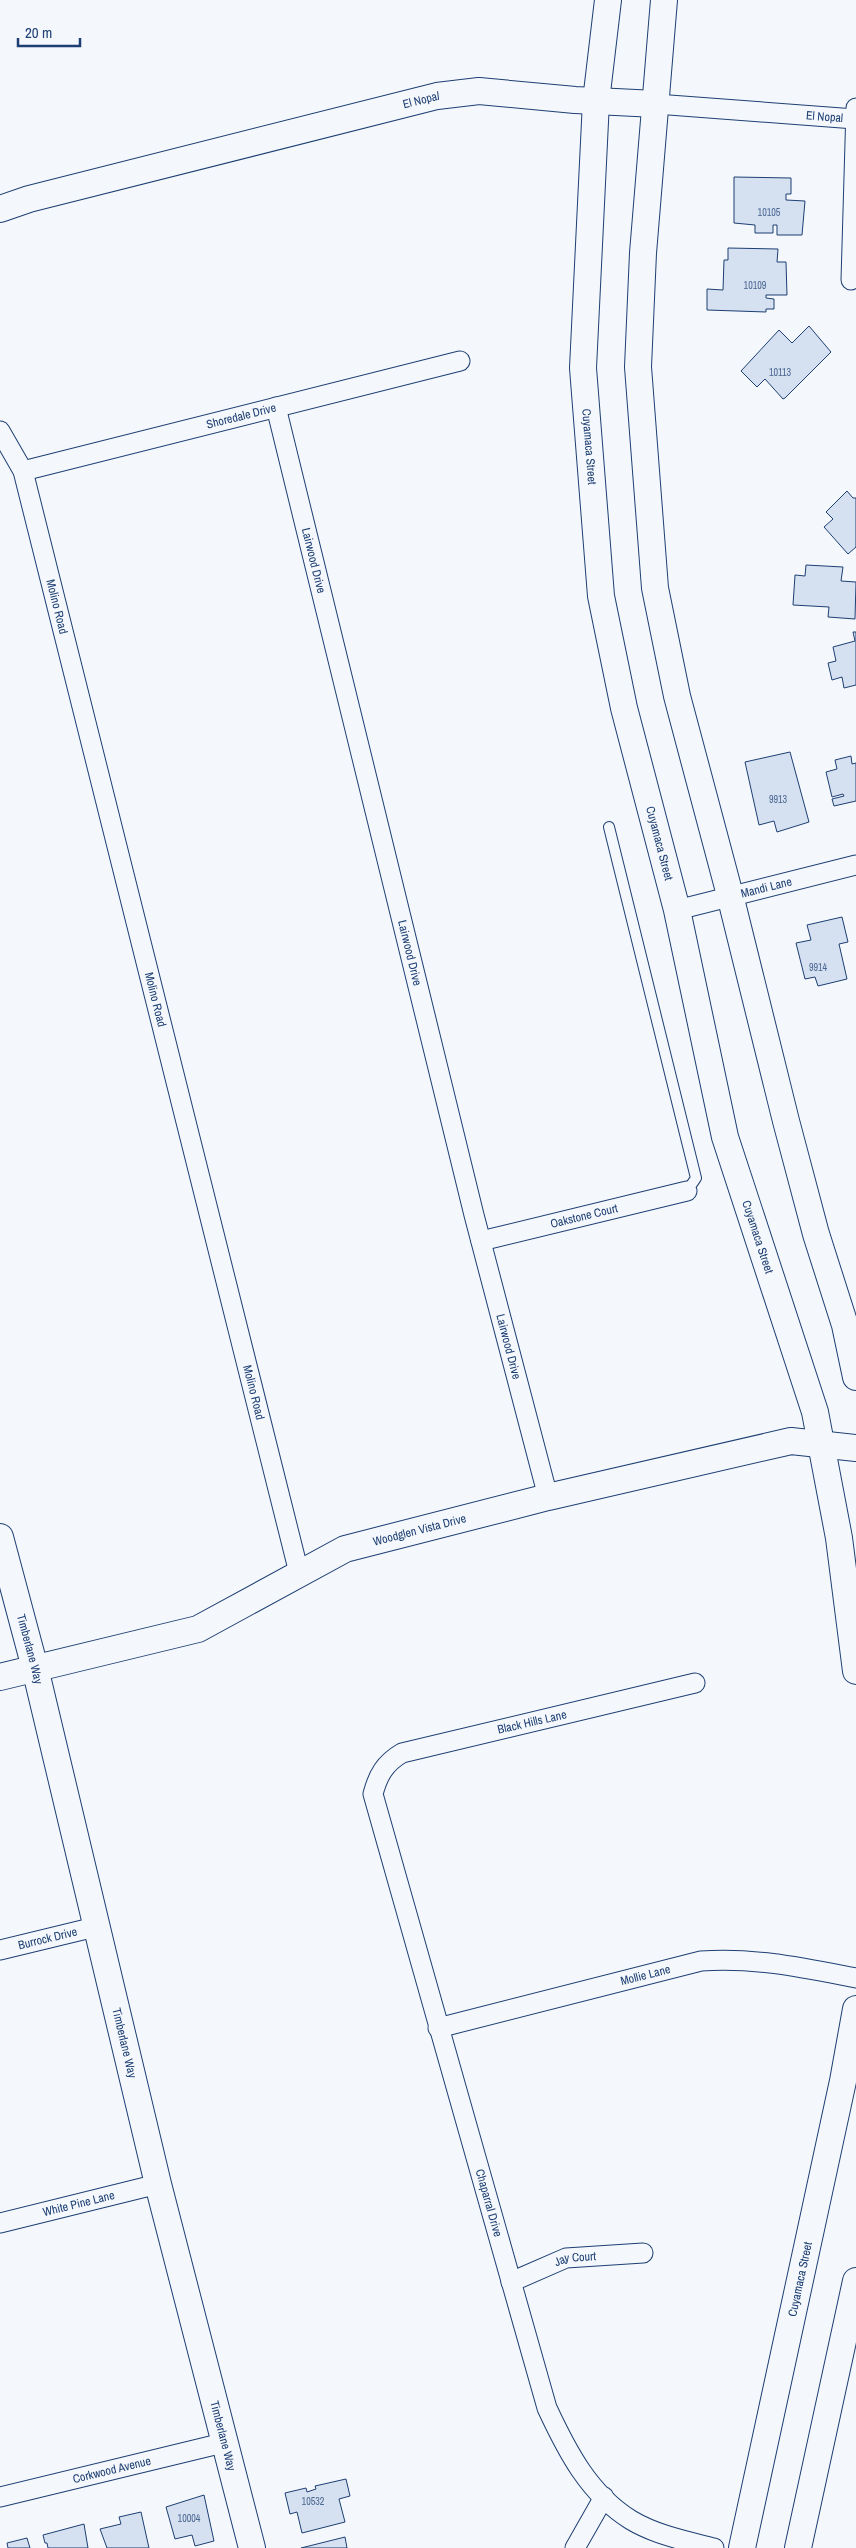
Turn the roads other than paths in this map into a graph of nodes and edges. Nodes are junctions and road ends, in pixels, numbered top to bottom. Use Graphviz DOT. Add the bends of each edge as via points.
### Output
graph roads {
  1 [pos="608,0"];
  2 [pos="664,0"];
  3 [pos="596,101"];
  4 [pos="656,104"];
  5 [pos="855,113"];
  6 [pos="0,209"];
  7 [pos="851,280"];
  8 [pos="460,361"];
  9 [pos="276,407"];
  10 [pos="0,431"];
  11 [pos="23,471"];
  12 [pos="610,827"];
  13 [pos="856,865"];
  14 [pos="730,895"];
  15 [pos="677,910"];
  16 [pos="687,1190"];
  17 [pos="481,1241"];
  18 [pos="856,1377"];
  19 [pos="822,1443"];
  20 [pos="856,1448"];
  21 [pos="548,1497"];
  22 [pos="0,1537"];
  23 [pos="299,1573"];
  24 [pos="35,1668"];
  25 [pos="856,1671"];
  26 [pos="0,1677"];
  27 [pos="695,1684"];
  28 [pos="378,1776"];
  29 [pos="95,1927"];
  30 [pos="0,1950"];
  31 [pos="856,1978"];
  32 [pos="856,2009"];
  33 [pos="438,2028"];
  34 [pos="158,2184"];
  35 [pos="0,2223"];
  36 [pos="643,2253"];
  37 [pos="856,2281"];
  38 [pos="511,2282"];
  39 [pos="223,2443"];
  40 [pos="0,2497"];
  41 [pos="604,2497"];
  42 [pos="252,2548"];
  43 [pos="574,2548"];
  44 [pos="714,2548"];
  45 [pos="742,2548"];
  46 [pos="798,2548"];
  1 -- 3 [label="main road, Cuyamaca Street"];
  2 -- 4 [label="main road"];
  3 -- 4 [label="main road, El Nopal"];
  3 -- 6 [label="main road, El Nopal" via="479,91 437,96 38,196"];
  3 -- 15 [label="main road, Cuyamaca Street" via="583,368 600,596 624,708"];
  4 -- 5 [label="street, El Nopal"];
  4 -- 14 [label="main road" via="643,253 638,367 655,588 677,696"];
  5 -- 7 [label="street"];
  8 -- 9 [label="street, Shoredale Drive"];
  9 -- 11 [label="street, Shoredale Drive"];
  9 -- 17 [label="street, Lairwood Drive"];
  10 -- 11 [label="street, Molino Road"];
  11 -- 23 [label="street, Molino Road"];
  12 -- 16 [label="lane" via="696,1178"];
  13 -- 14 [label="street, Mandi Lane"];
  14 -- 15 [label="street, Mandi Lane"];
  14 -- 18 [label="main road" via="786,1121 816,1234 845,1325"];
  15 -- 19 [label="main road, Cuyamaca Street" via="724,1137 794,1344"];
  16 -- 17 [label="street, Oakstone Court"];
  17 -- 21 [label="street, Lairwood Drive"];
  19 -- 20 [label="main road, Woodglen Vista Drive"];
  19 -- 21 [label="main road, Woodglen Vista Drive" via="791,1441"];
  19 -- 25 [label="main road, Cuyamaca Street" via="839,1538"];
  21 -- 23 [label="main road, Woodglen Vista Drive" via="345,1549"];
  22 -- 24 [label="main road, Timberlane Way"];
  23 -- 24 [label="main road, Woodglen Vista Drive" via="198,1629"];
  24 -- 26 [label="main road, Woodglen Vista Drive"];
  24 -- 29 [label="main road, Timberlane Way"];
  27 -- 28 [label="street, Black Hills Lane" via="402,1752"];
  28 -- 33 [label="street, Chaparral Drive" via="373,1794"];
  29 -- 30 [label="street, Burrock Drive"];
  29 -- 34 [label="main road, Timberlane Way"];
  31 -- 33 [label="street, Mollie Lane" via="777,1963 733,1959 700,1961"];
  32 -- 45 [label="main road, Cuyamaca Street"];
  33 -- 38 [label="street, Chaparral Drive"];
  34 -- 35 [label="street, White Pine Lane"];
  34 -- 39 [label="main road, Timberlane Way"];
  36 -- 38 [label="street, Jay Court" via="566,2258"];
  37 -- 46 [label="main road"];
  38 -- 41 [label="street, Chaparral Drive" via="547,2408 566,2450 586,2479"];
  39 -- 40 [label="street, Corkwood Avenue"];
  39 -- 42 [label="main road, Timberlane Way"];
  41 -- 43 [label="street"];
  41 -- 44 [label="street, Chaparral Drive" via="630,2520 670,2537"];
}
